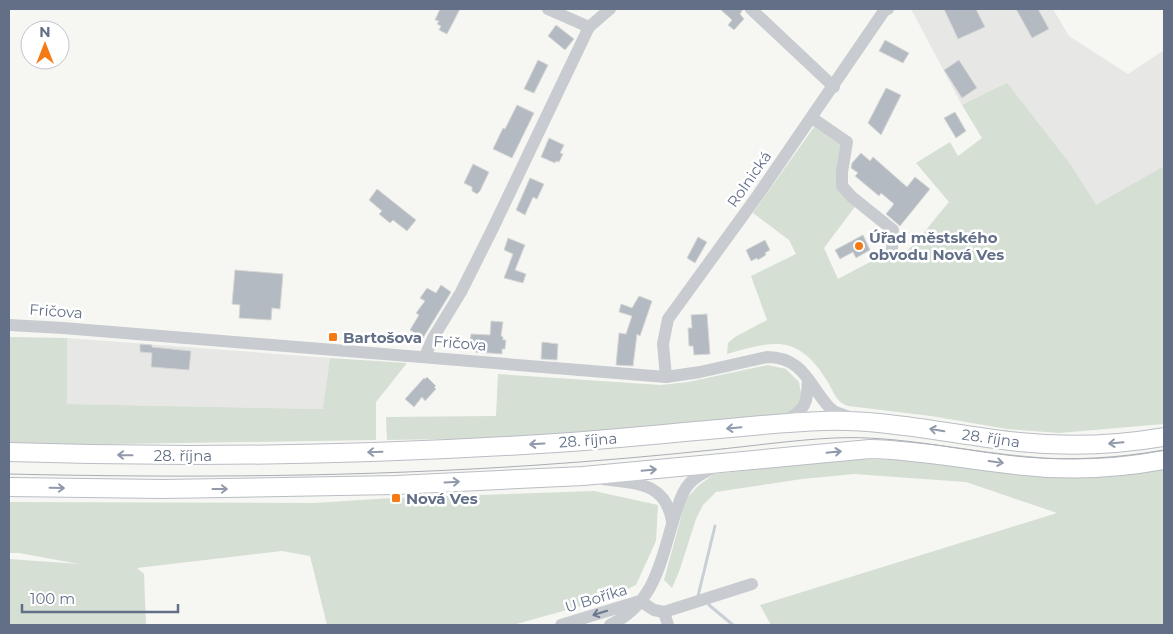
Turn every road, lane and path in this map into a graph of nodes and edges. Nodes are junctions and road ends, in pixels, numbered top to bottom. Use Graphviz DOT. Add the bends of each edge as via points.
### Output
graph roads {
  1 [pos="548,9"];
  2 [pos="610,9"];
  3 [pos="751,9"];
  4 [pos="888,9"];
  5 [pos="589,27"];
  6 [pos="834,87"];
  7 [pos="812,118"];
  8 [pos="892,249"];
  9 [pos="9,325"];
  10 [pos="425,356"];
  11 [pos="666,376"];
  12 [pos="808,379"];
  13 [pos="859,420"];
  14 [pos="782,423"];
  15 [pos="1164,437"];
  16 [pos="9,452"];
  17 [pos="1164,460"];
  18 [pos="720,464"];
  19 [pos="584,476"];
  20 [pos="9,487"];
  21 [pos="672,523"];
  22 [pos="752,584"];
  23 [pos="640,601"];
  24 [pos="664,612"];
  25 [pos="561,625"];
  26 [pos="610,625"];
  27 [pos="668,625"];
  1 -- 5 [label="street"];
  2 -- 5 [label="street"];
  3 -- 6 [label="street"];
  4 -- 6 [label="street, Rolnická"];
  5 -- 10 [label="street" via="493,228"];
  6 -- 7 [label="street, Rolnická"];
  7 -- 8 [label="street" via="847,142 842,186 893,230"];
  7 -- 11 [label="street, Rolnická" via="668,319 663,344"];
  9 -- 10 [label="street, Fričova"];
  10 -- 11 [label="street, Fričova"];
  11 -- 12 [label="street, Fričova" via="773,357 796,365"];
  12 -- 13 [label="street, Fričova" via="829,407"];
  12 -- 14 [label="street" via="807,397 801,412"];
  13 -- 14 [label="main road, 28. října"];
  15 -- 13 [label="main road, 28. října, one-way" via="1104,444 1043,444"];
  14 -- 16 [label="main road, 28. října, one-way" via="560,443 376,452 289,455"];
  18 -- 17 [label="main road, 28. října, one-way" via="870,449 1058,468 1106,467"];
  19 -- 18 [label="main road, 28. října, one-way"];
  18 -- 21 [label="street, U Boříka" via="687,485"];
  20 -- 19 [label="main road, 28. října, one-way" via="320,488"];
  19 -- 21 [label="street" via="632,483 654,490 668,504"];
  21 -- 23 [label="street, U Boříka" via="657,575"];
  22 -- 24 [label="street"];
  23 -- 24 [label="street"];
  23 -- 25 [label="street, U Boříka, one-way"];
  23 -- 26 [label="street, U Boříka" via="624,618"];
  24 -- 27 [label="street"];
}
